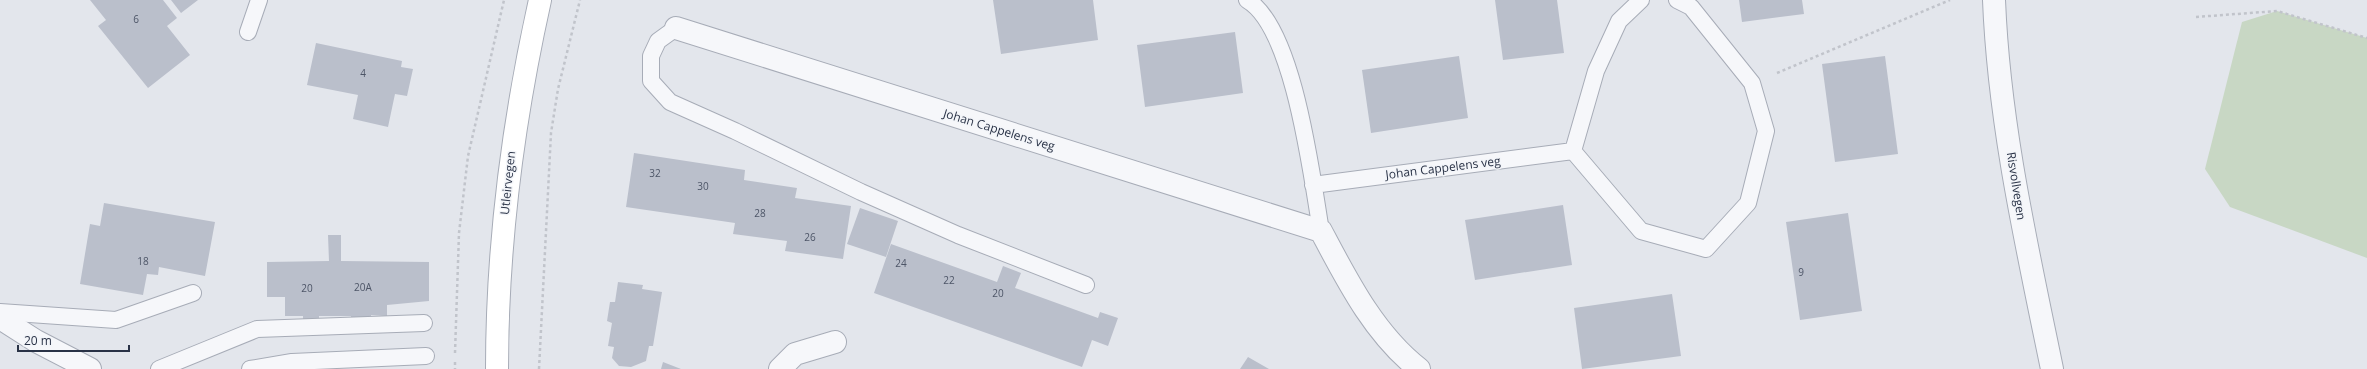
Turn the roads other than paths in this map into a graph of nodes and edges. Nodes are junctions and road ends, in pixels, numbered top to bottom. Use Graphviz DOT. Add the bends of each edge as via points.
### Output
graph roads {
  1 [pos="259,0"];
  2 [pos="540,0"];
  3 [pos="1247,0"];
  4 [pos="1641,0"];
  5 [pos="1677,0"];
  6 [pos="1994,0"];
  7 [pos="676,28"];
  8 [pos="248,32"];
  9 [pos="1573,152"];
  10 [pos="1313,185"];
  11 [pos="1321,231"];
  12 [pos="1086,285"];
  13 [pos="193,293"];
  14 [pos="0,312"];
  15 [pos="0,318"];
  16 [pos="424,323"];
  17 [pos="835,342"];
  18 [pos="426,356"];
  19 [pos="90,369"];
  20 [pos="159,369"];
  21 [pos="250,369"];
  22 [pos="497,369"];
  23 [pos="780,369"];
  24 [pos="1418,369"];
  25 [pos="2052,369"];
  1 -- 8 [label="lane"];
  2 -- 22 [label="main road, Utleirvegen" via="513,138 497,320"];
  3 -- 10 [label="lane" via="1256,5 1277,38 1301,113"];
  4 -- 9 [label="lane" via="1619,21 1599,64"];
  5 -- 9 [label="lane" via="1691,7 1752,83 1766,131 1748,203 1706,249 1640,231"];
  6 -- 25 [label="street, Risvollvegen" via="2003,105 2021,218"];
  7 -- 11 [label="street, Johan Cappelens veg"];
  7 -- 12 [label="lane" via="658,41 651,56 651,81 670,102 951,232"];
  9 -- 10 [label="lane, Johan Cappelens veg"];
  10 -- 11 [label="lane"];
  11 -- 24 [label="street" via="1358,300 1405,359"];
  13 -- 14 [label="lane" via="116,320"];
  15 -- 19 [label="street" via="36,341"];
  16 -- 20 [label="lane" via="257,329"];
  17 -- 23 [label="street" via="795,354"];
  18 -- 21 [label="lane" via="292,362"];
}
